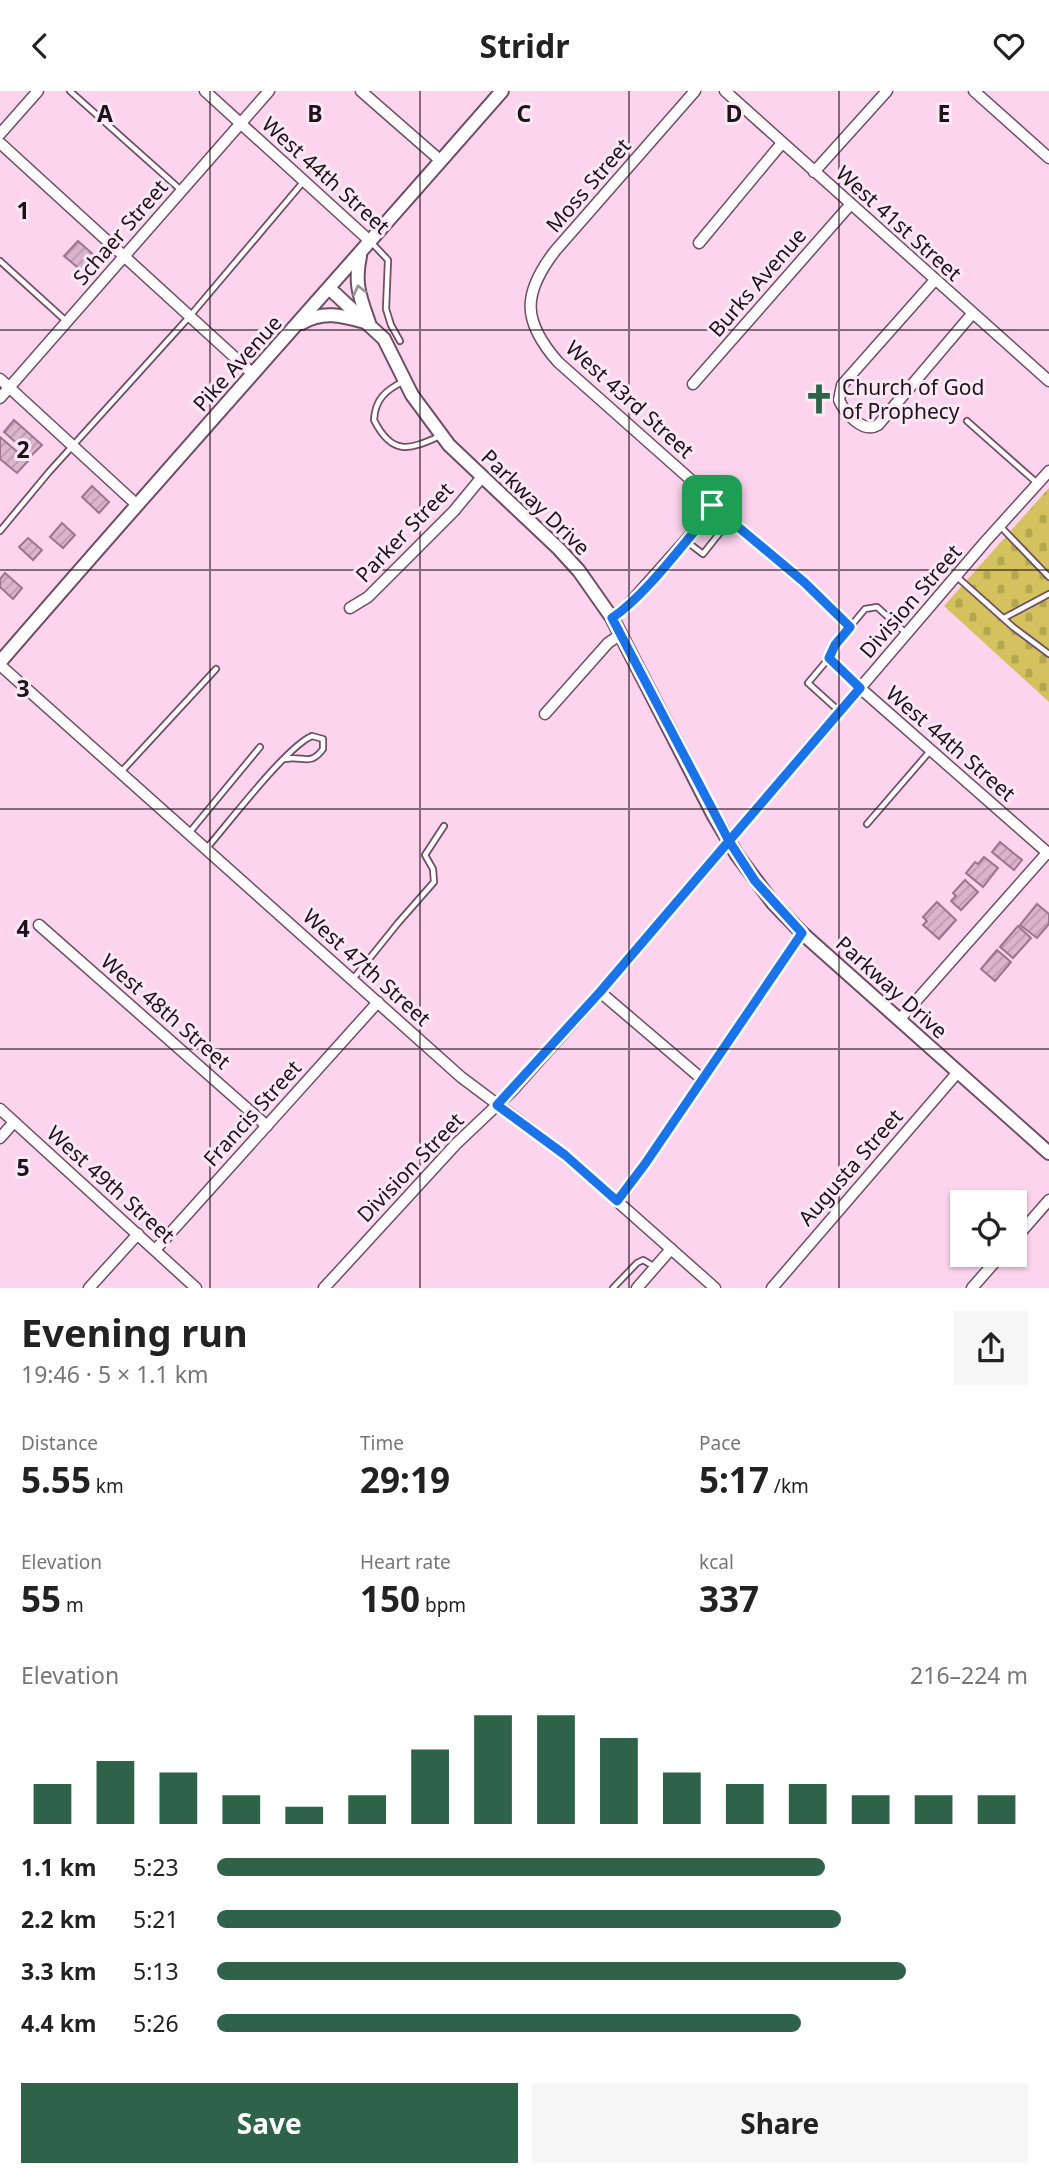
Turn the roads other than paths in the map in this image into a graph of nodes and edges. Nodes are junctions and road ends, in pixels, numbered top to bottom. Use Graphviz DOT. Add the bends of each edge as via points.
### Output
graph roads {
  1 [pos="38,91"];
  2 [pos="70,91"];
  3 [pos="205,91"];
  4 [pos="269,91"];
  5 [pos="361,91"];
  6 [pos="502,91"];
  7 [pos="695,91"];
  8 [pos="726,91"];
  9 [pos="887,91"];
  10 [pos="974,91"];
  11 [pos="241,123"];
  12 [pos="0,134"];
  13 [pos="0,143"];
  14 [pos="782,143"];
  15 [pos="1047,153"];
  16 [pos="441,161"];
  17 [pos="814,172"];
  18 [pos="304,181"];
  19 [pos="182,191"];
  20 [pos="850,205"];
  21 [pos="371,242"];
  22 [pos="699,243"];
  23 [pos="360,255"];
  24 [pos="124,256"];
  25 [pos="0,261"];
  26 [pos="935,280"];
  27 [pos="330,289"];
  28 [pos="972,314"];
  29 [pos="530,315"];
  30 [pos="190,316"];
  31 [pos="67,322"];
  32 [pos="369,324"];
  33 [pos="293,330"];
  34 [pos="400,341"];
  35 [pos="253,374"];
  36 [pos="0,379"];
  37 [pos="404,381"];
  38 [pos="1049,381"];
  39 [pos="692,384"];
  40 [pos="9,388"];
  41 [pos="0,398"];
  42 [pos="967,421"];
  43 [pos="441,436"];
  44 [pos="73,446"];
  45 [pos="1049,471"];
  46 [pos="482,477"];
  47 [pos="1038,484"];
  48 [pos="136,504"];
  49 [pos="712,505"];
  50 [pos="730,520"];
  51 [pos="1001,526"];
  52 [pos="0,531"];
  53 [pos="685,541"];
  54 [pos="956,576"];
  55 [pos="1049,577"];
  56 [pos="1049,594"];
  57 [pos="350,608"];
  58 [pos="612,618"];
  59 [pos="1004,618"];
  60 [pos="850,627"];
  61 [pos="621,634"];
  62 [pos="907,634"];
  63 [pos="1049,654"];
  64 [pos="829,658"];
  65 [pos="0,664"];
  66 [pos="216,669"];
  67 [pos="860,688"];
  68 [pos="840,711"];
  69 [pos="545,713"];
  70 [pos="260,747"];
  71 [pos="931,750"];
  72 [pos="285,759"];
  73 [pos="120,772"];
  74 [pos="867,824"];
  75 [pos="443,826"];
  76 [pos="188,834"];
  77 [pos="729,841"];
  78 [pos="206,849"];
  79 [pos="1048,853"];
  80 [pos="39,925"];
  81 [pos="802,933"];
  82 [pos="352,980"];
  83 [pos="600,992"];
  84 [pos="378,1002"];
  85 [pos="900,1019"];
  86 [pos="958,1072"];
  87 [pos="702,1079"];
  88 [pos="497,1105"];
  89 [pos="0,1109"];
  90 [pos="14,1122"];
  91 [pos="267,1126"];
  92 [pos="0,1138"];
  93 [pos="1049,1153"];
  94 [pos="1049,1200"];
  95 [pos="617,1201"];
  96 [pos="1027,1225"];
  97 [pos="138,1234"];
  98 [pos="671,1249"];
  99 [pos="155,1250"];
  100 [pos="656,1267"];
  101 [pos="990,1267"];
  102 [pos="89,1288"];
  103 [pos="197,1288"];
  104 [pos="324,1288"];
  105 [pos="613,1288"];
  106 [pos="637,1288"];
  107 [pos="715,1288"];
  108 [pos="772,1288"];
  109 [pos="972,1288"];
  1 -- 12 [label="street"];
  2 -- 19 [label="lane"];
  3 -- 11 [label="street, West 44th Street"];
  4 -- 11 [label="street, Schaer Street"];
  5 -- 16 [label="street"];
  6 -- 16 [label="street, Pike Avenue"];
  7 -- 29 [label="street, Moss Street" via="548,260 534,288"];
  8 -- 14 [label="street, West 41st Street"];
  9 -- 17 [label="street"];
  10 -- 15 [label="street"];
  11 -- 18 [label="street, West 44th Street"];
  11 -- 19 [label="street, Schaer Street"];
  13 -- 24 [label="street"];
  14 -- 17 [label="street, West 41st Street"];
  14 -- 22 [label="street"];
  16 -- 21 [label="street, Pike Avenue"];
  17 -- 20 [label="street, West 41st Street"];
  18 -- 21 [label="street, West 44th Street"];
  18 -- 30 [label="lane"];
  19 -- 24 [label="street, Schaer Street"];
  20 -- 26 [label="street, West 41st Street"];
  20 -- 39 [label="street, Burks Avenue"];
  21 -- 23 [label="street, Pike Avenue"];
  21 -- 34 [label="lane, West 44th Street" via="388,260 386,309"];
  23 -- 27 [label="street, Pike Avenue"];
  32 -- 23 [label="street, Parkway Drive, one-way" via="357,289"];
  24 -- 30 [label="street"];
  24 -- 31 [label="street, Schaer Street"];
  25 -- 31 [label="lane"];
  26 -- 28 [label="street, West 41st Street"];
  26 -- 28 [label="street" via="842,385 839,400 847,411 866,428 878,425"];
  27 -- 32 [label="street, Parkway Drive"];
  27 -- 33 [label="street, Pike Avenue"];
  28 -- 38 [label="street, West 41st Street"];
  29 -- 49 [label="street, West 43rd Street" via="537,335 558,362 709,496"];
  30 -- 35 [label="street"];
  30 -- 44 [label="lane"];
  31 -- 40 [label="street, Schaer Street"];
  32 -- 33 [label="street" via="327,314 310,318"];
  32 -- 37 [label="street, Parkway Drive" via="384,339"];
  33 -- 35 [label="street, Pike Avenue"];
  35 -- 48 [label="street, Pike Avenue"];
  36 -- 40 [label="street"];
  37 -- 43 [label="street, Parkway Drive"];
  37 -- 43 [label="lane" via="379,399 374,420 378,429 408,449"];
  40 -- 41 [label="street, Schaer Street"];
  40 -- 44 [label="street"];
  42 -- 47 [label="lane"];
  43 -- 46 [label="street, Parkway Drive"];
  44 -- 48 [label="street"];
  44 -- 52 [label="lane"];
  45 -- 47 [label="street, Division Street"];
  46 -- 57 [label="street, Parker Street" via="368,597"];
  46 -- 58 [label="street, Parkway Drive" via="559,549"];
  47 -- 51 [label="street, Division Street"];
  48 -- 65 [label="street, Pike Avenue"];
  49 -- 50 [label="lane"];
  49 -- 53 [label="street"];
  50 -- 53 [label="lane" via="703,554"];
  50 -- 60 [label="lane"];
  51 -- 54 [label="street, Division Street"];
  51 -- 55 [label="lane"];
  53 -- 58 [label="street"];
  54 -- 59 [label="lane"];
  54 -- 62 [label="street, Division Street"];
  56 -- 59 [label="lane"];
  58 -- 61 [label="street, Parkway Drive"];
  59 -- 63 [label="lane"];
  60 -- 62 [label="lane" via="865,609 877,607"];
  60 -- 64 [label="lane"];
  61 -- 69 [label="street"];
  61 -- 77 [label="street, Parkway Drive"];
  62 -- 67 [label="street, Division Street"];
  64 -- 67 [label="lane"];
  64 -- 68 [label="lane" via="808,683"];
  65 -- 73 [label="street, West 47th Street"];
  66 -- 73 [label="lane"];
  67 -- 68 [label="street, Division Street"];
  67 -- 71 [label="street, West 44th Street"];
  68 -- 77 [label="street, Division Street"];
  70 -- 76 [label="lane"];
  71 -- 74 [label="lane"];
  71 -- 79 [label="street, West 44th Street"];
  72 -- 72 [label="lane" via="308,738 323,739 316,758"];
  72 -- 78 [label="lane"];
  73 -- 76 [label="street, West 47th Street"];
  75 -- 82 [label="lane" via="425,855 434,882"];
  76 -- 78 [label="street, West 47th Street"];
  77 -- 81 [label="street, Parkway Drive" via="755,881"];
  77 -- 83 [label="street, Division Street"];
  78 -- 82 [label="street, West 47th Street"];
  79 -- 85 [label="street"];
  80 -- 91 [label="street, West 48th Street"];
  81 -- 85 [label="street, Parkway Drive"];
  81 -- 87 [label="street"];
  82 -- 84 [label="street, West 47th Street"];
  83 -- 87 [label="street"];
  83 -- 88 [label="street, Division Street"];
  84 -- 88 [label="street, West 47th Street"];
  84 -- 91 [label="street, Francis Street"];
  85 -- 86 [label="street, Parkway Drive"];
  86 -- 93 [label="street, Parkway Drive"];
  86 -- 108 [label="street, Augusta Street"];
  87 -- 95 [label="street"];
  88 -- 95 [label="street, West 47th Street"];
  88 -- 104 [label="street, Division Street"];
  89 -- 90 [label="street, West 49th Street"];
  90 -- 92 [label="street"];
  90 -- 97 [label="street, West 49th Street"];
  91 -- 99 [label="street, Francis Street"];
  94 -- 96 [label="street"];
  95 -- 98 [label="street, West 47th Street"];
  97 -- 99 [label="street, West 49th Street"];
  97 -- 102 [label="street"];
  98 -- 100 [label="street"];
  98 -- 107 [label="street, West 47th Street"];
  99 -- 103 [label="street, West 49th Street"];
  100 -- 105 [label="lane" via="643,1260"];
  100 -- 106 [label="street"];
  101 -- 109 [label="street"];
}
